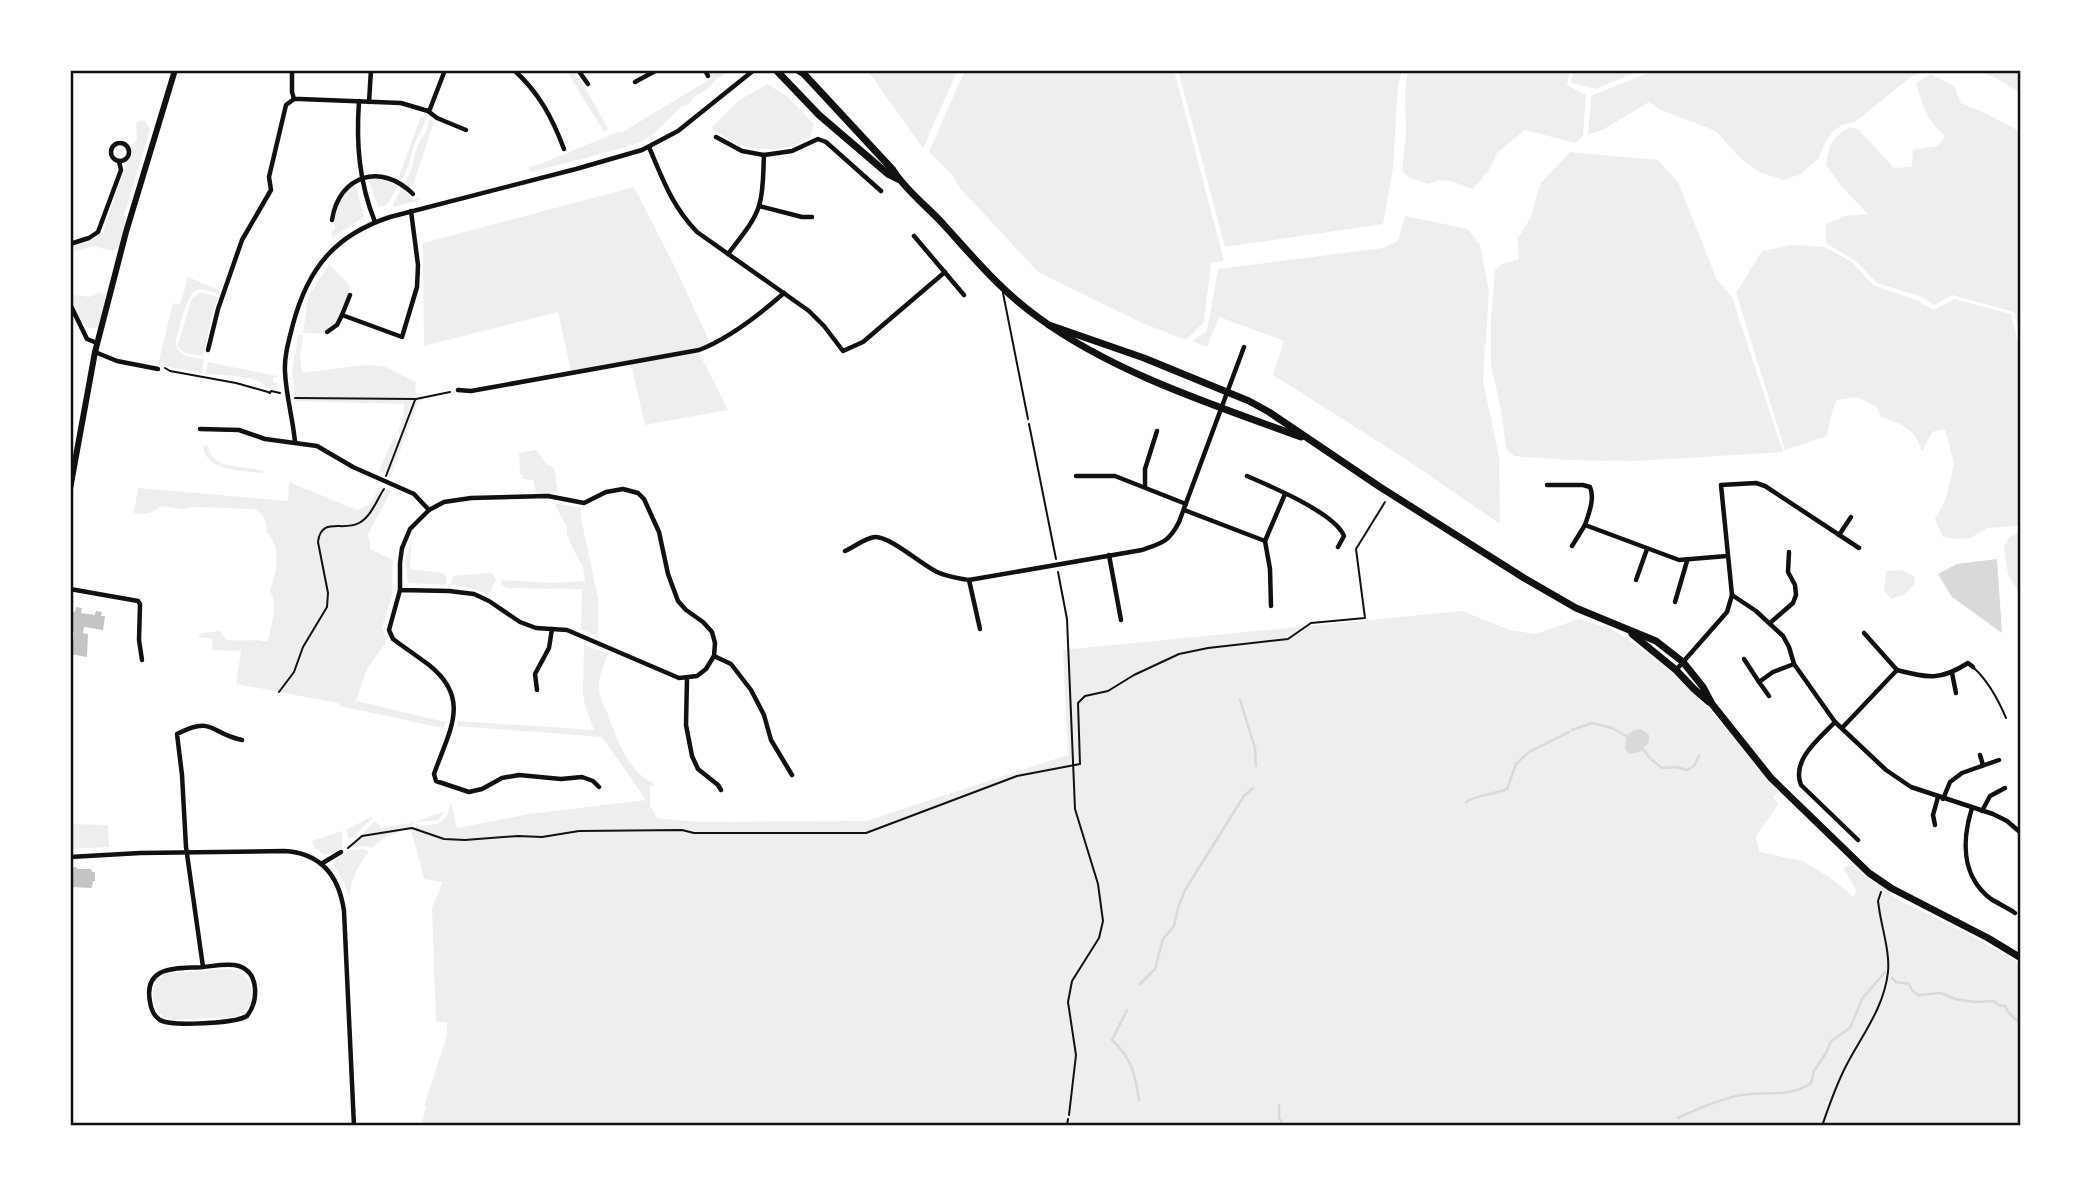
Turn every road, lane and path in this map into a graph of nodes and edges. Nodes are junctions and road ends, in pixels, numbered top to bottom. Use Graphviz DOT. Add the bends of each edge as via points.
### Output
graph roads {
  1 [pos="175,70"];
  2 [pos="292,70"];
  3 [pos="370,70"];
  4 [pos="445,70"];
  5 [pos="514,70"];
  6 [pos="578,70"];
  7 [pos="657,70"];
  8 [pos="705,70"];
  9 [pos="754,70"];
  10 [pos="776,70"];
  11 [pos="797,70"];
  12 [pos="708,76"];
  13 [pos="635,82"];
  14 [pos="588,84"];
  15 [pos="294,99"];
  16 [pos="359,101"];
  17 [pos="369,102"];
  18 [pos="428,111"];
  19 [pos="466,130"];
  20 [pos="716,137"];
  21 [pos="649,147"];
  22 [pos="564,149"];
  23 [pos="764,155"];
  24 [pos="119,161"];
  25 [pos="361,178"];
  26 [pos="898,179"];
  27 [pos="881,191"];
  28 [pos="413,194"];
  29 [pos="758,206"];
  30 [pos="411,211"];
  31 [pos="812,217"];
  32 [pos="332,220"];
  33 [pos="375,222"];
  34 [pos="914,236"];
  35 [pos="70,244"];
  36 [pos="728,254"];
  37 [pos="945,272"];
  38 [pos="1002,289"];
  39 [pos="784,293"];
  40 [pos="350,295"];
  41 [pos="964,295"];
  42 [pos="70,304"];
  43 [pos="342,315"];
  44 [pos="1049,325"];
  45 [pos="327,332"];
  46 [pos="97,343"];
  47 [pos="1244,347"];
  48 [pos="208,350"];
  49 [pos="95,352"];
  50 [pos="158,369"];
  51 [pos="458,390"];
  52 [pos="1227,392"];
  53 [pos="279,393"];
  54 [pos="296,398"];
  55 [pos="416,399"];
  56 [pos="1222,407"];
  57 [pos="1028,419"];
  58 [pos="200,429"];
  59 [pos="1157,431"];
  60 [pos="1315,442"];
  61 [pos="295,443"];
  62 [pos="1076,475"];
  63 [pos="1247,476"];
  64 [pos="386,477"];
  65 [pos="1548,485"];
  66 [pos="384,487"];
  67 [pos="1144,487"];
  68 [pos="70,489"];
  69 [pos="1285,493"];
  70 [pos="1384,502"];
  71 [pos="1186,503"];
  72 [pos="429,510"];
  73 [pos="1184,510"];
  74 [pos="1851,517"];
  75 [pos="1585,525"];
  76 [pos="1839,535"];
  77 [pos="1265,541"];
  78 [pos="1572,546"];
  79 [pos="1338,547"];
  80 [pos="1858,548"];
  81 [pos="1647,549"];
  82 [pos="845,551"];
  83 [pos="1789,552"];
  84 [pos="1109,555"];
  85 [pos="1727,556"];
  86 [pos="1687,561"];
  87 [pos="1056,564"];
  88 [pos="969,580"];
  89 [pos="1636,580"];
  90 [pos="70,589"];
  91 [pos="400,590"];
  92 [pos="1732,595"];
  93 [pos="1675,603"];
  94 [pos="1271,606"];
  95 [pos="1121,620"];
  96 [pos="1770,623"];
  97 [pos="552,629"];
  98 [pos="980,629"];
  99 [pos="1629,631"];
  100 [pos="1864,633"];
  101 [pos="714,656"];
  102 [pos="1744,659"];
  103 [pos="142,660"];
  104 [pos="1684,662"];
  105 [pos="1794,664"];
  106 [pos="1973,667"];
  107 [pos="1676,670"];
  108 [pos="1897,670"];
  109 [pos="1951,674"];
  110 [pos="687,678"];
  111 [pos="1759,682"];
  112 [pos="537,690"];
  113 [pos="279,692"];
  114 [pos="1956,693"];
  115 [pos="1769,696"];
  116 [pos="1712,704"];
  117 [pos="2006,718"];
  118 [pos="1835,722"];
  119 [pos="1842,728"];
  120 [pos="242,740"];
  121 [pos="1980,755"];
  122 [pos="1999,760"];
  123 [pos="1074,765"];
  124 [pos="1983,765"];
  125 [pos="792,775"];
  126 [pos="599,787"];
  127 [pos="2006,788"];
  128 [pos="721,790"];
  129 [pos="1940,798"];
  130 [pos="1972,808"];
  131 [pos="1982,811"];
  132 [pos="1935,825"];
  133 [pos="2021,833"];
  134 [pos="1858,840"];
  135 [pos="348,848"];
  136 [pos="341,852"];
  137 [pos="187,853"];
  138 [pos="70,857"];
  139 [pos="321,864"];
  140 [pos="1886,885"];
  141 [pos="2007,896"];
  142 [pos="2002,905"];
  143 [pos="2015,913"];
  144 [pos="2021,958"];
  145 [pos="203,967"];
  146 [pos="1068,1119"];
  147 [pos="354,1126"];
  148 [pos="1067,1126"];
  149 [pos="1822,1126"];
  1 -- 46 [label="main road"];
  2 -- 15 [label="street"];
  3 -- 17 [label="street"];
  4 -- 18 [label="street"];
  5 -- 22 [label="street" via="549,112"];
  6 -- 14 [label="street"];
  7 -- 13 [label="street"];
  8 -- 12 [label="street"];
  9 -- 21 [label="street" via="678,131"];
  10 -- 26 [label="main road" via="819,115"];
  11 -- 26 [label="main road"];
  15 -- 16 [label="street"];
  15 -- 48 [label="street" via="286,105 269,177 271,190 242,240"];
  16 -- 17 [label="street"];
  16 -- 25 [label="street"];
  17 -- 18 [label="street" via="401,103"];
  18 -- 19 [label="street"];
  20 -- 23 [label="street" via="742,151"];
  21 -- 30 [label="street"];
  21 -- 36 [label="street" via="682,216"];
  23 -- 27 [label="street" via="792,151 818,139"];
  23 -- 29 [label="street"];
  24 -- 24 [label="street" via="111,150 120,143 128,148 128,154"];
  24 -- 35 [label="street" via="121,170 98,232"];
  25 -- 28 [label="street" via="389,178"];
  25 -- 32 [label="street" via="341,195"];
  25 -- 33 [label="street"];
  26 -- 38 [label="main road"];
  29 -- 31 [label="street"];
  29 -- 36 [label="street"];
  30 -- 33 [label="street"];
  30 -- 43 [label="street" via="417,287 402,337"];
  33 -- 61 [label="street" via="330,252 302,295 285,363"];
  34 -- 37 [label="street"];
  36 -- 39 [label="street"];
  37 -- 39 [label="street" via="863,342 843,351 816,318"];
  37 -- 41 [label="street"];
  38 -- 44 [label="main road"];
  38 -- 57 [label="lane"];
  39 -- 51 [label="street" via="726,337 699,350"];
  40 -- 43 [label="street"];
  42 -- 46 [label="street" via="87,339"];
  43 -- 45 [label="street"];
  44 -- 52 [label="main road"];
  44 -- 56 [label="main road" via="1114,362"];
  46 -- 49 [label="main road"];
  47 -- 52 [label="street"];
  49 -- 50 [label="street"];
  49 -- 68 [label="main road"];
  50 -- 53 [label="path"];
  51 -- 55 [label="path"];
  52 -- 56 [label="street"];
  52 -- 60 [label="main road"];
  54 -- 55 [label="path"];
  55 -- 64 [label="path"];
  56 -- 60 [label="main road"];
  56 -- 71 [label="street"];
  57 -- 87 [label="path"];
  58 -- 61 [label="street" via="239,430"];
  59 -- 67 [label="street"];
  60 -- 99 [label="main road" via="1524,578"];
  61 -- 72 [label="street" via="317,446 414,494"];
  62 -- 67 [label="street" via="1115,476"];
  63 -- 69 [label="street"];
  65 -- 75 [label="street" via="1590,487"];
  66 -- 113 [label="path" via="361,522 330,526 319,535 327,607"];
  67 -- 71 [label="street"];
  69 -- 77 [label="street"];
  69 -- 79 [label="street" via="1338,526 1344,536"];
  70 -- 123 [label="path" via="1356,549 1365,618 1311,623 1288,639 1179,654 1108,691 1084,696 1078,703 1081,761"];
  71 -- 73 [label="street"];
  72 -- 91 [label="street" via="410,529 402,548"];
  72 -- 101 [label="street" via="461,498 548,496 584,503 615,490 638,493 659,532 678,601 708,626 714,637"];
  73 -- 77 [label="street"];
  73 -- 84 [label="street" via="1166,541"];
  74 -- 76 [label="street"];
  75 -- 78 [label="street"];
  75 -- 81 [label="street"];
  76 -- 80 [label="street"];
  76 -- 85 [label="street" via="1765,486 1721,485"];
  77 -- 94 [label="street"];
  81 -- 86 [label="street"];
  81 -- 89 [label="street"];
  82 -- 88 [label="street" via="878,537 937,572"];
  83 -- 96 [label="street" via="1788,572 1796,595"];
  84 -- 87 [label="street"];
  84 -- 95 [label="street"];
  85 -- 86 [label="street"];
  85 -- 92 [label="street"];
  86 -- 93 [label="street"];
  87 -- 88 [label="street"];
  87 -- 123 [label="path" via="1068,619"];
  88 -- 98 [label="street"];
  90 -- 103 [label="street" via="138,601"];
  91 -- 97 [label="street" via="474,594 520,622"];
  91 -- 126 [label="street" via="389,634 442,677 454,699 436,781 470,792 519,775 582,777"];
  92 -- 96 [label="street"];
  92 -- 104 [label="street" via="1727,612"];
  96 -- 105 [label="street" via="1789,647"];
  97 -- 110 [label="street" via="567,630 673,677"];
  97 -- 112 [label="street" via="549,648 535,674"];
  99 -- 104 [label="main road" via="1650,638"];
  99 -- 107 [label="main road"];
  100 -- 108 [label="street"];
  101 -- 110 [label="street" via="702,673"];
  101 -- 125 [label="street" via="731,664 751,690 771,740"];
  102 -- 111 [label="street"];
  104 -- 107 [label="street"];
  104 -- 116 [label="main road"];
  105 -- 111 [label="street"];
  105 -- 118 [label="street"];
  106 -- 109 [label="street" via="1968,663"];
  106 -- 117 [label="lane" via="1989,685"];
  107 -- 116 [label="main road"];
  108 -- 109 [label="street" via="1924,677"];
  108 -- 119 [label="street"];
  109 -- 114 [label="street"];
  110 -- 128 [label="street" via="686,725 692,756 698,769"];
  111 -- 115 [label="street"];
  116 -- 140 [label="main road" via="1780,788"];
  118 -- 119 [label="street"];
  118 -- 134 [label="street" via="1802,760 1798,778"];
  119 -- 129 [label="street" via="1898,780"];
  120 -- 137 [label="street" via="203,724 177,734"];
  121 -- 124 [label="street"];
  122 -- 124 [label="street"];
  123 -- 135 [label="path" via="1017,776 866,833 579,831 465,840 444,839 412,828 362,836"];
  123 -- 146 [label="path" via="1075,809 1098,884 1103,921 1099,938 1072,981 1068,1002 1076,1055"];
  124 -- 129 [label="street" via="1950,782"];
  127 -- 131 [label="street" via="1990,796"];
  129 -- 130 [label="street"];
  129 -- 132 [label="street" via="1933,815"];
  130 -- 131 [label="street"];
  130 -- 142 [label="street" via="1964,844 1969,865 1981,889"];
  131 -- 133 [label="street" via="2007,821"];
  136 -- 139 [label="street"];
  137 -- 138 [label="street"];
  137 -- 139 [label="street" via="296,852"];
  137 -- 145 [label="street"];
  139 -- 147 [label="street" via="337,886 344,911"];
  140 -- 144 [label="main road"];
  140 -- 149 [label="path" via="1878,901 1888,962 1885,987"];
  141 -- 142 [label="street"];
  142 -- 143 [label="street"];
  145 -- 145 [label="street" via="235,965 248,972 255,1001 247,1016 238,1021 172,1024 158,1019 149,998 149,987 158,973"];
  146 -- 148 [label="lane"];
}
